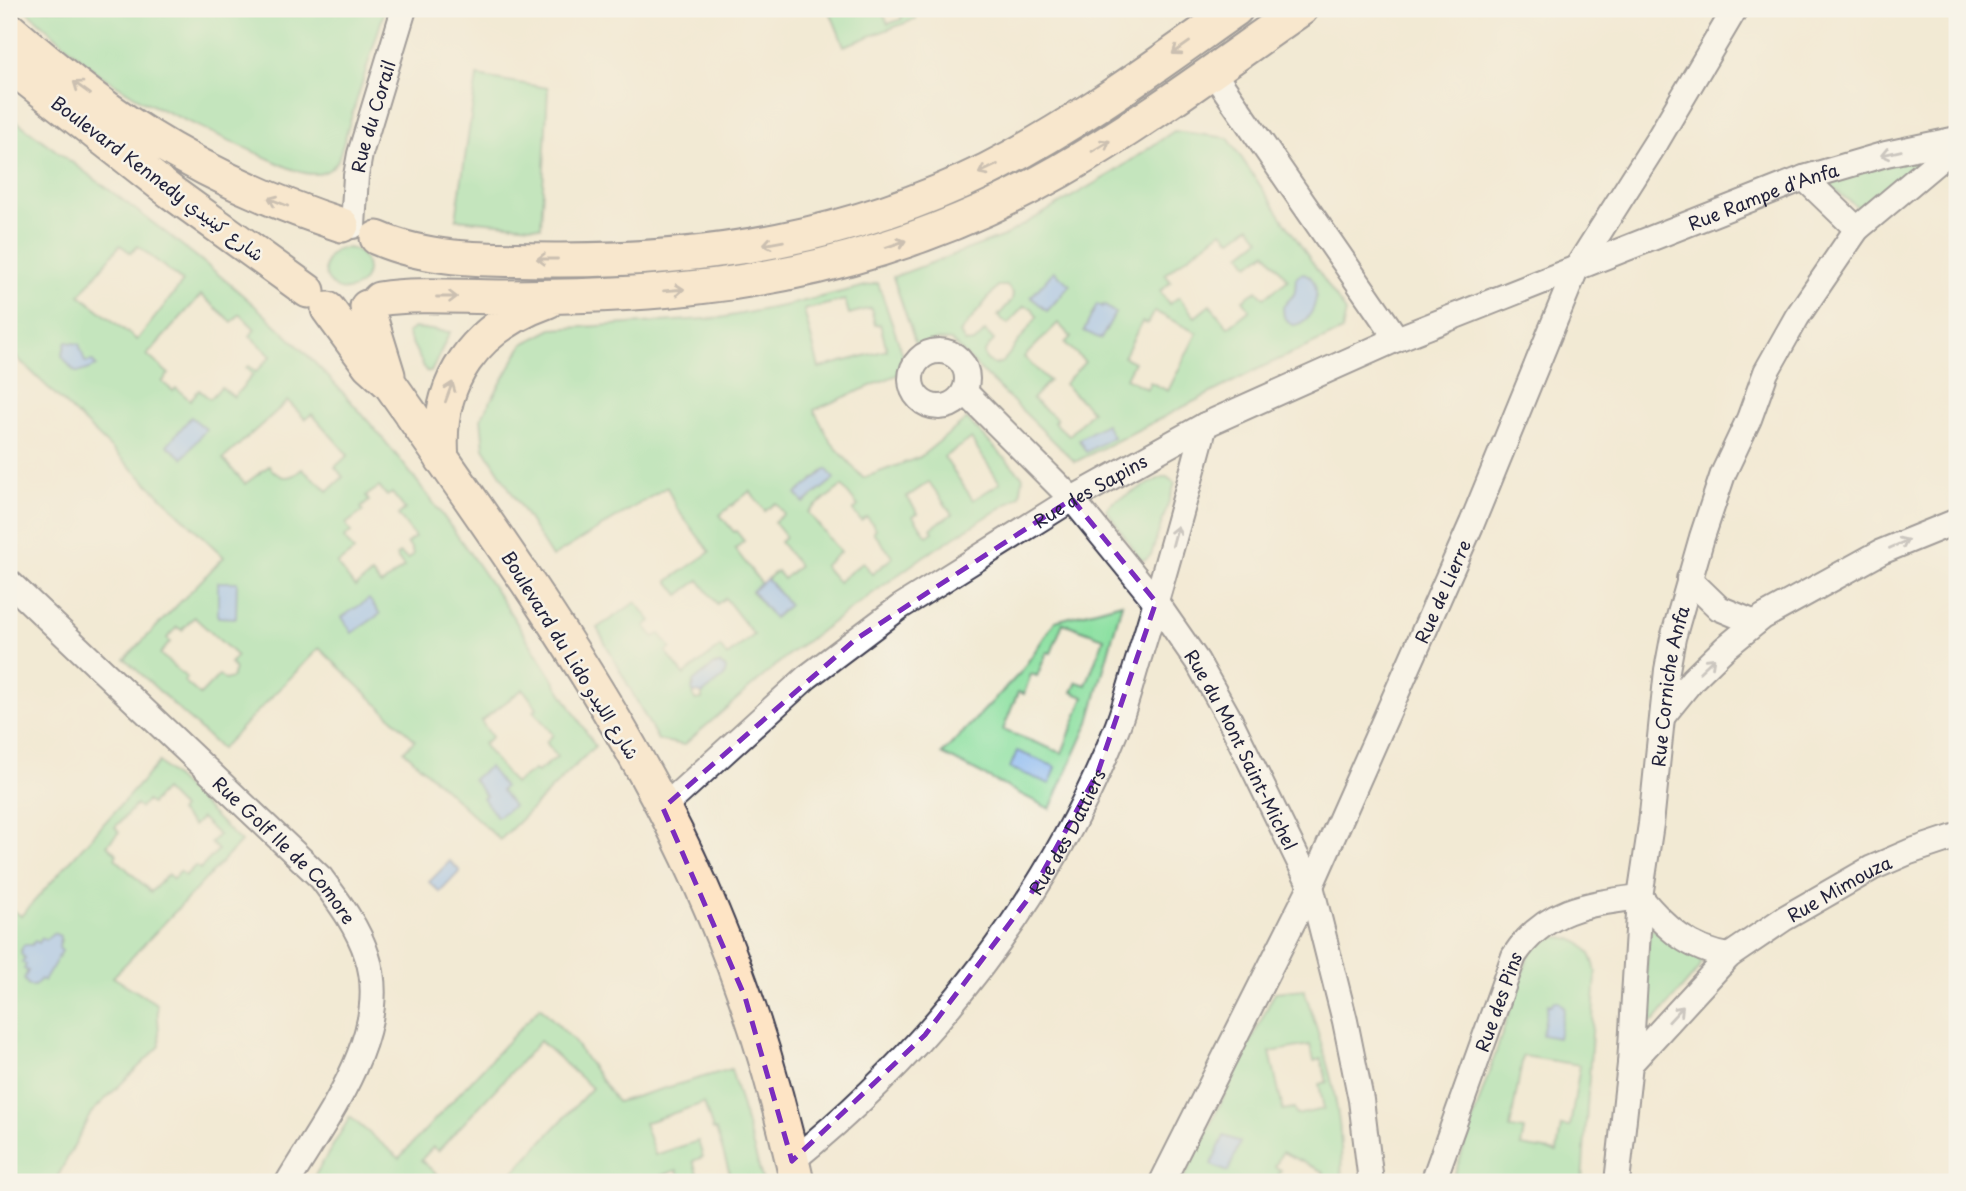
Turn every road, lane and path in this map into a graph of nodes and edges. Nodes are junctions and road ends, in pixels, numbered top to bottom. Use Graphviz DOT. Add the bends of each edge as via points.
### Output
graph roads {
  1 [pos="404,9"];
  2 [pos="1236,9"];
  3 [pos="1301,9"];
  4 [pos="1735,9"];
  5 [pos="9,29"];
  6 [pos="9,65"];
  7 [pos="1212,71"];
  8 [pos="1957,139"];
  9 [pos="1957,145"];
  10 [pos="1804,178"];
  11 [pos="1857,229"];
  12 [pos="357,230"];
  13 [pos="1576,270"];
  14 [pos="559,297"];
  15 [pos="318,300"];
  16 [pos="373,303"];
  17 [pos="1397,339"];
  18 [pos="390,384"];
  19 [pos="965,392"];
  20 [pos="1205,425"];
  21 [pos="442,459"];
  22 [pos="1072,499"];
  23 [pos="1957,521"];
  24 [pos="1689,579"];
  25 [pos="9,582"];
  26 [pos="1157,602"];
  27 [pos="1755,622"];
  28 [pos="1662,716"];
  29 [pos="663,807"];
  30 [pos="1957,836"];
  31 [pos="1311,886"];
  32 [pos="1640,897"];
  33 [pos="1730,956"];
  34 [pos="1630,1064"];
  35 [pos="795,1172"];
  36 [pos="1376,1177"];
  37 [pos="288,1182"];
  38 [pos="1162,1182"];
  39 [pos="1433,1182"];
  40 [pos="1617,1182"];
  1 -- 12 [label="street, Rue du Corail" via="360,154"];
  2 -- 12 [label="main road, Boulevard Kennedy شارع كينيدي, one-way" via="1102,103 985,171 880,213 787,240 657,257 542,260 422,254"];
  3 -- 7 [label="main road"];
  4 -- 13 [label="street, Rue de Lierre"];
  12 -- 5 [label="main road, Boulevard Kennedy شارع كينيدي, one-way" via="234,183 144,134"];
  6 -- 15 [label="main road, Boulevard Kennedy شارع كينيدي"];
  14 -- 7 [label="main road, one-way" via="691,288 789,274 908,240 987,209 1060,171"];
  7 -- 17 [label="street"];
  8 -- 10 [label="street, Rue Rampe d'Anfa, one-way" via="1886,153"];
  9 -- 11 [label="street, Rue Corniche Anfa"];
  10 -- 11 [label="street"];
  10 -- 13 [label="street, Rue Rampe d'Anfa"];
  11 -- 24 [label="street, Rue Corniche Anfa" via="1766,372 1723,474"];
  12 -- 15 [label="main road" via="326,230 307,249 303,275"];
  12 -- 16 [label="main road" via="387,252 387,284"];
  13 -- 17 [label="street, Rue des Sapins"];
  13 -- 31 [label="street, Rue de Lierre" via="1472,523"];
  16 -- 14 [label="main road, one-way"];
  21 -- 14 [label="main road, one-way" via="443,412 464,361 494,328"];
  15 -- 16 [label="main road" via="348,313"];
  15 -- 18 [label="main road, Boulevard du Lido شارع الليدو" via="369,365"];
  16 -- 18 [label="main road, Boulevard du Lido شارع الليدو"];
  17 -- 20 [label="street, Rue des Sapins"];
  18 -- 21 [label="main road, Boulevard du Lido شارع الليدو"];
  19 -- 22 [label="street, Rue du Mont Saint-Michel"];
  20 -- 22 [label="street, Rue des Sapins"];
  26 -- 20 [label="street, Rue des Dattiers, one-way"];
  21 -- 29 [label="main road, Boulevard du Lido شارع الليدو" via="591,680"];
  22 -- 26 [label="street, Rue du Mont Saint-Michel"];
  22 -- 29 [label="street, Rue des Sapins" via="856,639 807,677"];
  27 -- 23 [label="street, one-way" via="1881,552"];
  24 -- 27 [label="street" via="1719,608"];
  24 -- 28 [label="street, Rue Corniche Anfa" via="1673,638"];
  25 -- 37 [label="street, Rue Golf Ile de Comore" via="321,878 361,939 373,989 368,1029 352,1073"];
  26 -- 31 [label="street, Rue du Mont Saint-Michel" via="1229,718"];
  26 -- 35 [label="street, Rue des Dattiers" via="1117,728 1098,772 1071,830 1028,899 984,964 925,1035"];
  28 -- 27 [label="street, one-way" via="1692,679"];
  28 -- 32 [label="street, Rue Corniche Anfa"];
  29 -- 35 [label="main road, Boulevard du Lido شارع الليدو" via="709,904 745,997"];
  30 -- 33 [label="street, Rue Mimouza" via="1872,867"];
  31 -- 36 [label="street, Rue du Mont Saint-Michel"];
  31 -- 38 [label="street, Rue de Lierre"];
  32 -- 33 [label="street" via="1660,921 1694,946"];
  32 -- 34 [label="street, Rue Corniche Anfa"];
  32 -- 39 [label="street, Rue des Pins" via="1560,914 1524,940 1514,956"];
  34 -- 33 [label="street, Rue Mimouza, one-way"];
  34 -- 40 [label="street, Rue Corniche Anfa"];
}
